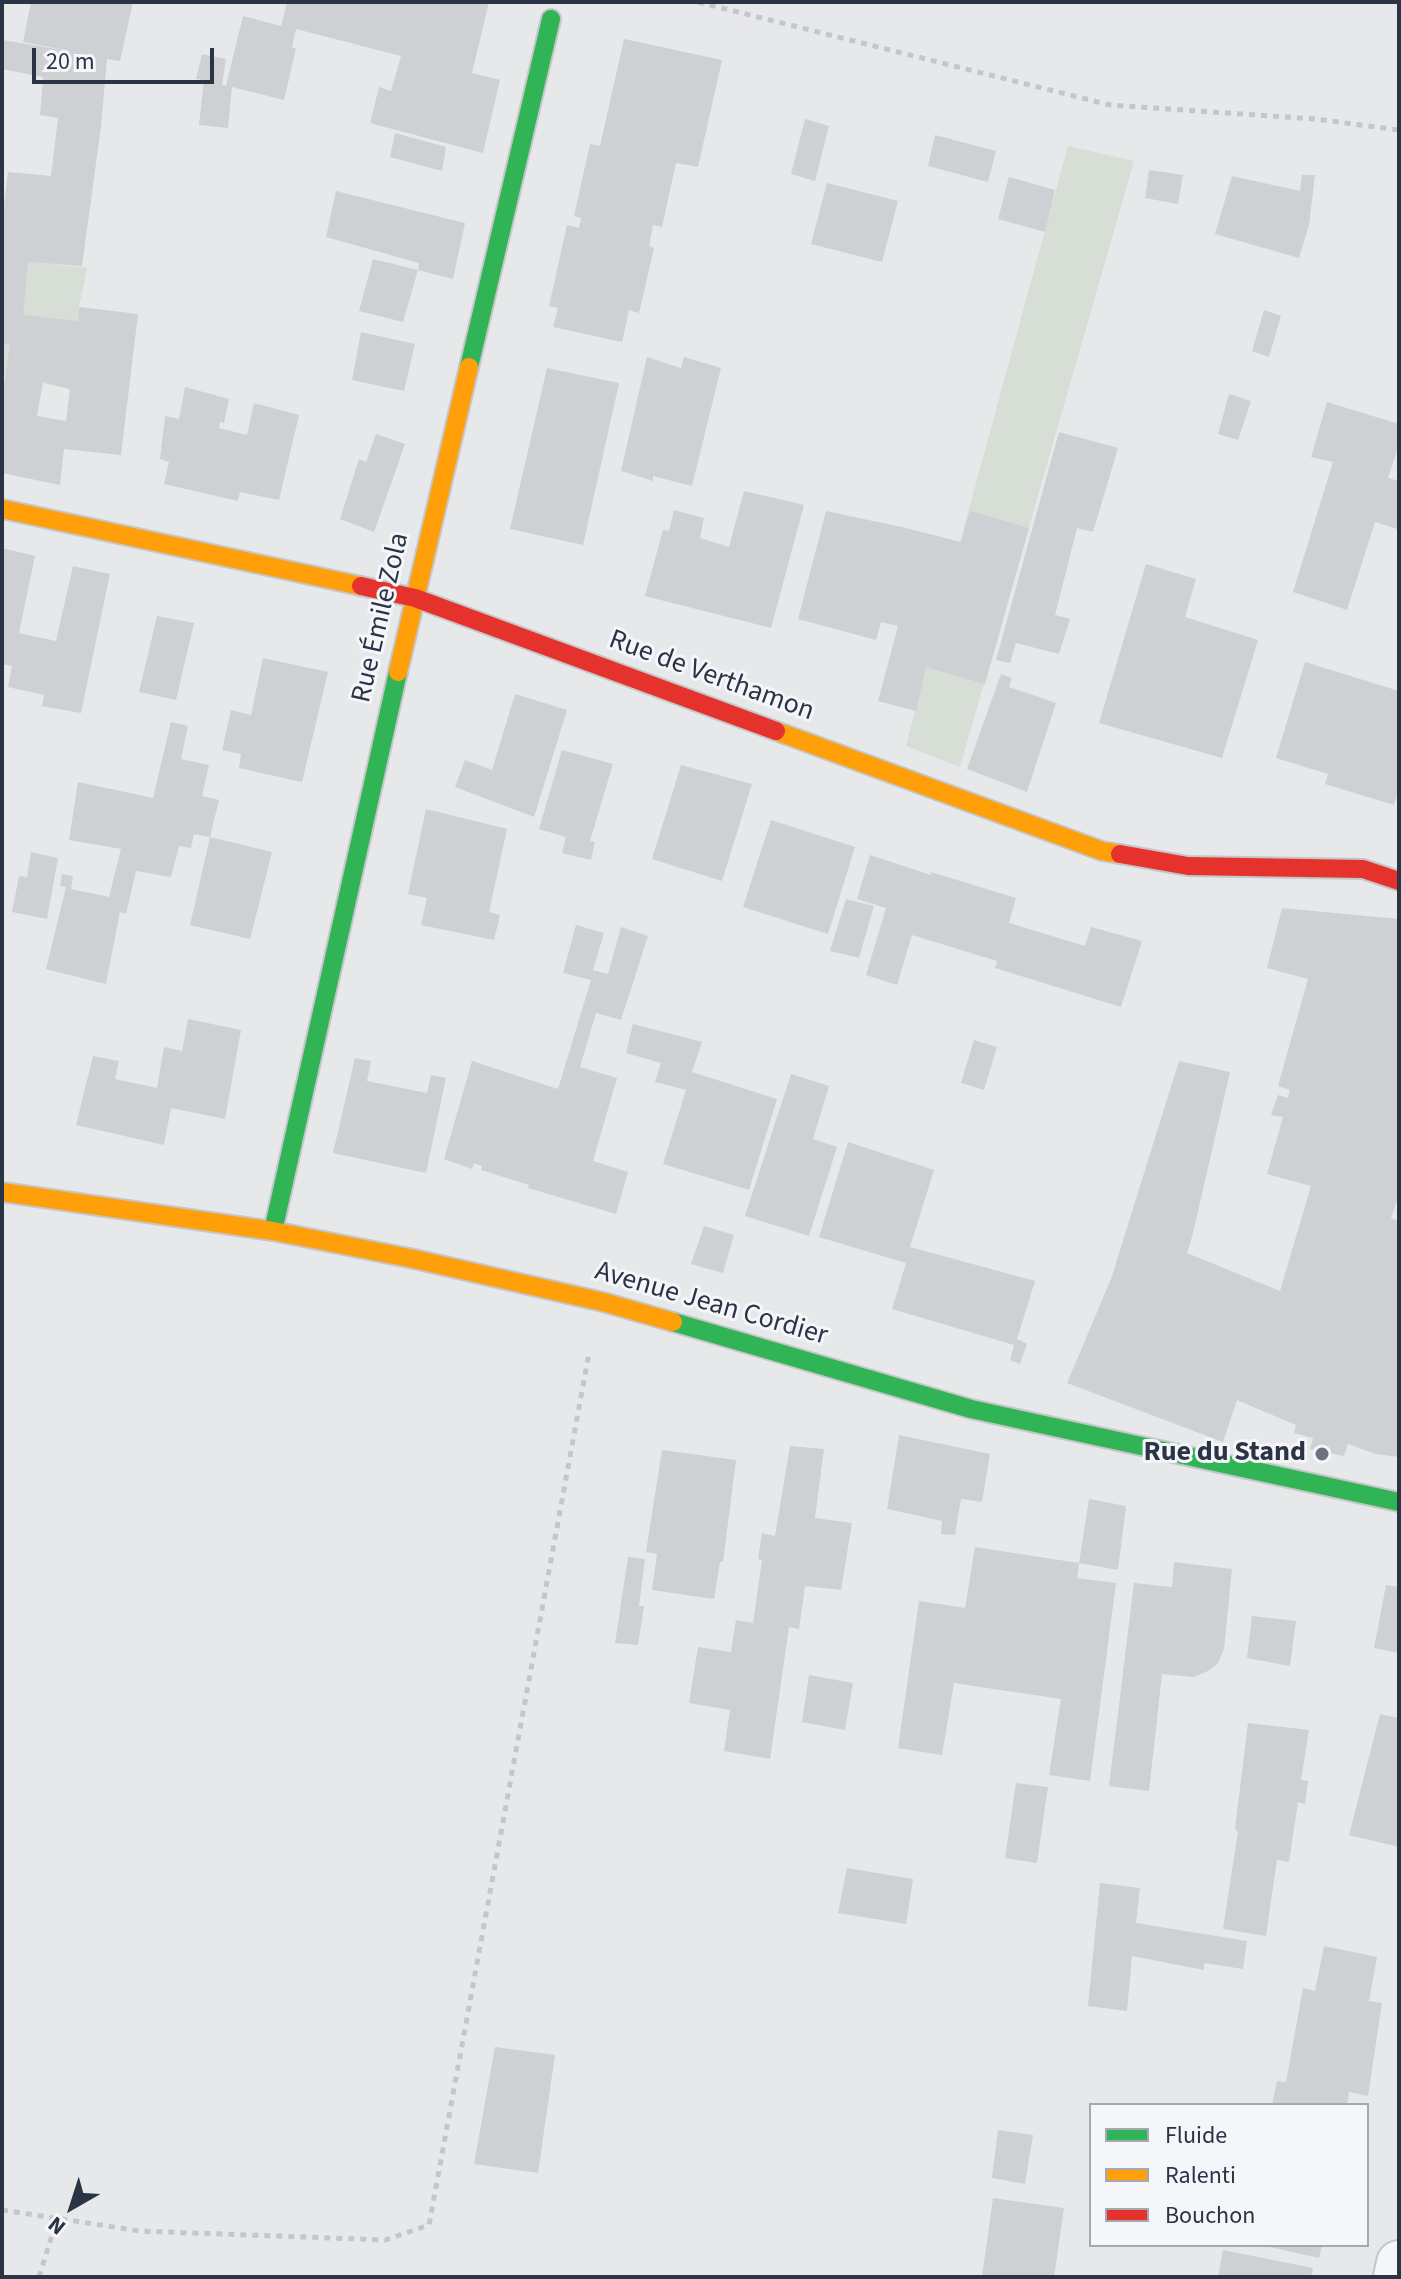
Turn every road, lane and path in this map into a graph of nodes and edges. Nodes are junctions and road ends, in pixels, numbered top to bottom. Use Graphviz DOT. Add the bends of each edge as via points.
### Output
graph roads {
  1 [pos="698,2"];
  2 [pos="551,19"];
  3 [pos="1399,130"];
  4 [pos="2,509"];
  5 [pos="415,598"];
  6 [pos="1399,881"];
  7 [pos="2,1192"];
  8 [pos="273,1231"];
  9 [pos="603,1302"];
  10 [pos="1399,1502"];
  11 [pos="2,2210"];
  12 [pos="57,2219"];
  13 [pos="1399,2263"];
  14 [pos="39,2277"];
  15 [pos="1396,2277"];
  1 -- 3 [label="path" via="1110,105"];
  2 -- 5 [label="street, Rue Émile Zola"];
  4 -- 5 [label="street, Rue de Verthamon"];
  5 -- 6 [label="street, Rue de Verthamon" via="1102,851 1188,866 1363,869"];
  5 -- 8 [label="street, Rue Émile Zola"];
  7 -- 8 [label="street, Avenue Jean Cordier"];
  8 -- 9 [label="street, Avenue Jean Cordier"];
  9 -- 10 [label="street, Avenue Jean Cordier" via="971,1409"];
  9 -- 12 [label="path" via="586,1368 429,2225 385,2240 140,2231"];
  11 -- 12 [label="path"];
  12 -- 14 [label="path"];
  13 -- 15 [label="street"];
}
